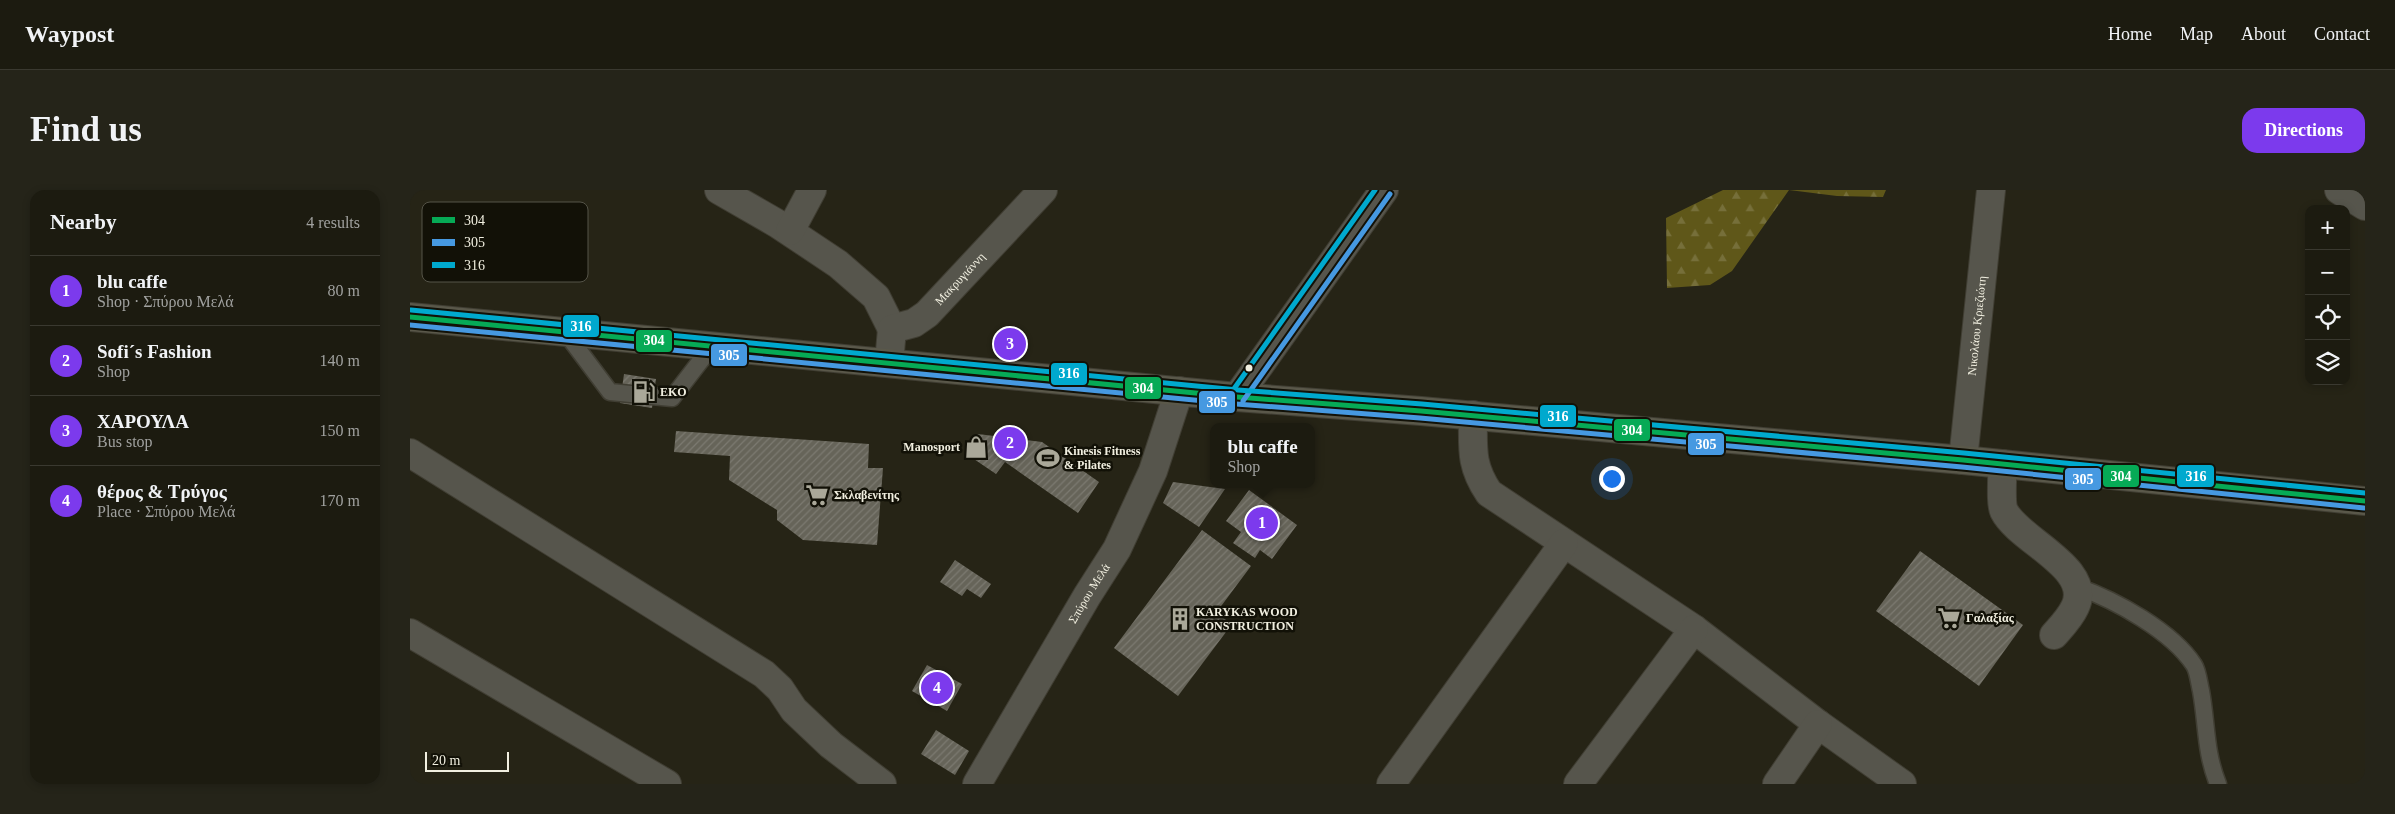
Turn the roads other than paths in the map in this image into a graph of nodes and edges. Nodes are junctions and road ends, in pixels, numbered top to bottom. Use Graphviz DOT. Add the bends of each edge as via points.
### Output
graph roads {
  1 [pos="719,190"];
  2 [pos="812,190"];
  3 [pos="1043,190"];
  4 [pos="1384,190"];
  5 [pos="1991,190"];
  6 [pos="2339,190"];
  7 [pos="2365,206"];
  8 [pos="790,232"];
  9 [pos="410,316"];
  10 [pos="892,329"];
  11 [pos="565,332"];
  12 [pos="712,346"];
  13 [pos="889,363"];
  14 [pos="1179,391"];
  15 [pos="1237,397"];
  16 [pos="1473,415"];
  17 [pos="410,453"];
  18 [pos="1963,460"];
  19 [pos="2002,464"];
  20 [pos="2365,501"];
  21 [pos="1564,543"];
  22 [pos="2078,587"];
  23 [pos="1694,629"];
  24 [pos="410,633"];
  25 [pos="2054,635"];
  26 [pos="1818,724"];
  27 [pos="667,784"];
  28 [pos="882,784"];
  29 [pos="977,784"];
  30 [pos="1392,784"];
  31 [pos="1578,784"];
  32 [pos="1777,784"];
  33 [pos="1902,784"];
  34 [pos="2218,784"];
  1 -- 8 [label="street"];
  2 -- 8 [label="street"];
  3 -- 10 [label="street, Μακρυγιάννη" via="927,314 914,323"];
  4 -- 15 [label="street"];
  5 -- 18 [label="street, Νικολάου Κριεζιώτη"];
  6 -- 7 [label="street"];
  8 -- 10 [label="street" via="838,264 876,296"];
  9 -- 11 [label="main road"];
  10 -- 13 [label="street"];
  11 -- 12 [label="main road"];
  11 -- 12 [label="lane" via="610,392 654,397 672,398"];
  12 -- 13 [label="main road"];
  13 -- 14 [label="main road"];
  14 -- 15 [label="main road"];
  14 -- 29 [label="street, Σπύρου Μελά" via="1154,471 1118,549"];
  15 -- 16 [label="main road"];
  16 -- 18 [label="main road"];
  16 -- 21 [label="street" via="1474,462 1478,477 1489,493"];
  17 -- 28 [label="street" via="764,674 780,688 794,710 831,745"];
  18 -- 19 [label="main road"];
  19 -- 20 [label="main road"];
  19 -- 22 [label="street" via="2003,510 2029,538 2069,570"];
  21 -- 23 [label="street"];
  21 -- 30 [label="street"];
  22 -- 25 [label="street" via="2076,606"];
  22 -- 34 [label="lane" via="2129,609 2180,647 2195,666 2210,764"];
  23 -- 26 [label="street"];
  23 -- 31 [label="street"];
  24 -- 27 [label="street"];
  26 -- 32 [label="street"];
  26 -- 33 [label="street"];
}
